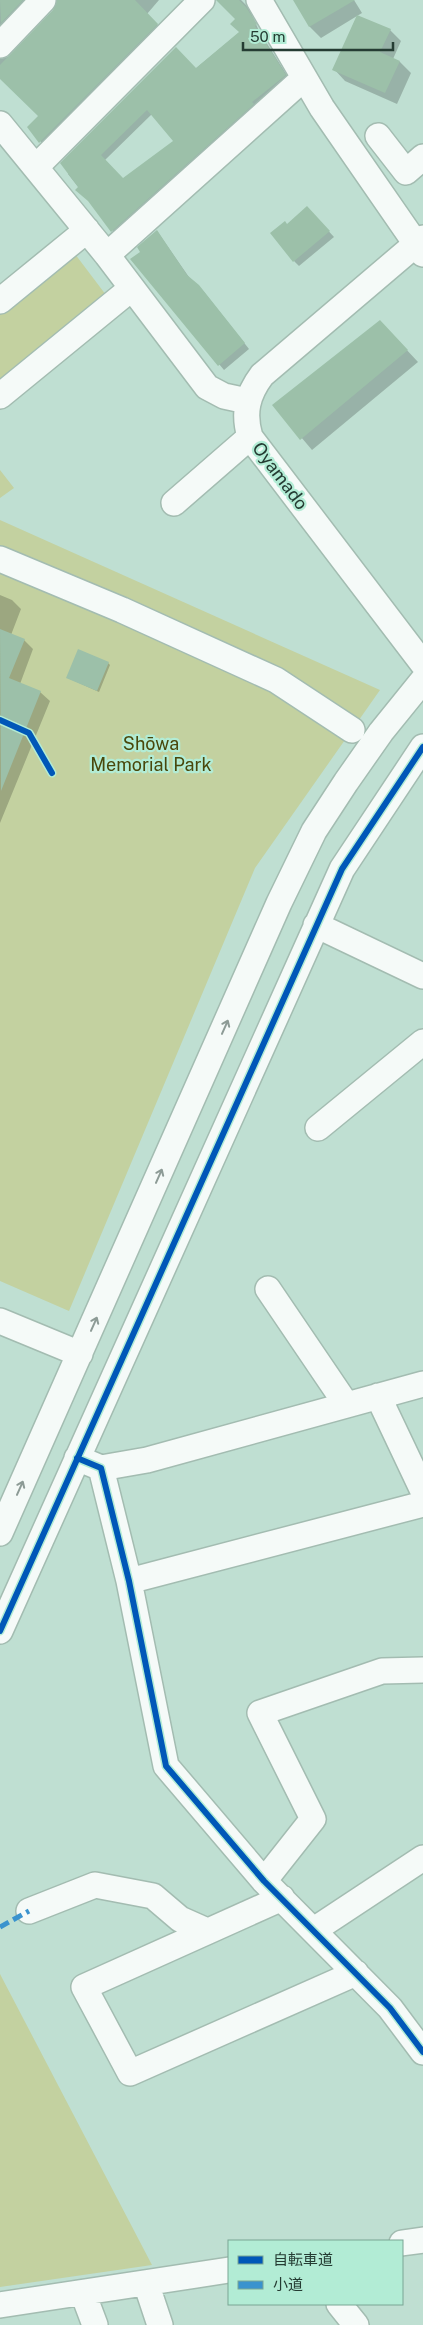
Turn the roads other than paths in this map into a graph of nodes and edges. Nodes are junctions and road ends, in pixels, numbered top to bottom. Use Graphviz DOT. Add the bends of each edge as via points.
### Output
graph roads {
  1 [pos="43,0"];
  2 [pos="202,0"];
  3 [pos="259,0"];
  4 [pos="0,45"];
  5 [pos="303,79"];
  6 [pos="0,124"];
  7 [pos="378,136"];
  8 [pos="423,157"];
  9 [pos="36,167"];
  10 [pos="87,230"];
  11 [pos="421,245"];
  12 [pos="107,256"];
  13 [pos="132,288"];
  14 [pos="0,301"];
  15 [pos="0,396"];
  16 [pos="247,401"];
  17 [pos="250,437"];
  18 [pos="174,503"];
  19 [pos="0,559"];
  20 [pos="423,664"];
  21 [pos="423,680"];
  22 [pos="352,730"];
  23 [pos="423,748"];
  24 [pos="316,924"];
  25 [pos="423,976"];
  26 [pos="423,1042"];
  27 [pos="318,1128"];
  28 [pos="268,1289"];
  29 [pos="108,1292"];
  30 [pos="145,1308"];
  31 [pos="0,1321"];
  32 [pos="80,1354"];
  33 [pos="423,1384"];
  34 [pos="378,1396"];
  35 [pos="346,1404"];
  36 [pos="77,1458"];
  37 [pos="102,1468"];
  38 [pos="421,1480"];
  39 [pos="423,1504"];
  40 [pos="0,1533"];
  41 [pos="128,1581"];
  42 [pos="0,1631"];
  43 [pos="423,1670"];
  44 [pos="423,1858"];
  45 [pos="264,1881"];
  46 [pos="282,1898"];
  47 [pos="29,1912"];
  48 [pos="314,1930"];
  49 [pos="207,1931"];
  50 [pos="356,1973"];
  51 [pos="423,2052"];
  52 [pos="423,2240"];
  53 [pos="403,2243"];
  54 [pos="228,2270"];
  55 [pos="146,2283"];
  56 [pos="83,2293"];
  57 [pos="0,2305"];
  58 [pos="340,2305"];
  59 [pos="94,2325"];
  60 [pos="160,2325"];
  61 [pos="356,2325"];
  1 -- 4 [label="street"];
  2 -- 9 [label="street"];
  3 -- 5 [label="street"];
  5 -- 11 [label="street"];
  5 -- 12 [label="street"];
  6 -- 9 [label="street"];
  7 -- 8 [label="street" via="406,172"];
  9 -- 10 [label="street"];
  10 -- 12 [label="street"];
  10 -- 14 [label="street"];
  11 -- 16 [label="street" via="262,375"];
  12 -- 13 [label="street"];
  13 -- 15 [label="street"];
  13 -- 16 [label="street" via="207,387 224,396"];
  16 -- 17 [label="street, Oyamado" via="246,421"];
  17 -- 18 [label="street"];
  17 -- 20 [label="street, Oyamado"];
  19 -- 22 [label="street" via="276,680"];
  29 -- 21 [label="street, one-way" via="279,903 314,831 381,732"];
  23 -- 24 [label="street" via="342,869"];
  24 -- 25 [label="street"];
  24 -- 30 [label="street"];
  26 -- 27 [label="street"];
  28 -- 35 [label="street"];
  29 -- 30 [label="street"];
  32 -- 29 [label="street, one-way"];
  30 -- 36 [label="street"];
  31 -- 32 [label="street"];
  40 -- 32 [label="street, one-way"];
  33 -- 34 [label="street"];
  34 -- 35 [label="street"];
  34 -- 38 [label="street"];
  35 -- 37 [label="street" via="147,1460"];
  36 -- 37 [label="street"];
  36 -- 42 [label="street"];
  37 -- 41 [label="street"];
  39 -- 41 [label="street"];
  41 -- 45 [label="street" via="166,1766"];
  43 -- 45 [label="street" via="382,1671 260,1713 313,1818"];
  44 -- 48 [label="street"];
  45 -- 46 [label="street"];
  46 -- 48 [label="street"];
  46 -- 49 [label="street"];
  47 -- 49 [label="street" via="95,1885 153,1896 180,1919"];
  48 -- 50 [label="street"];
  49 -- 50 [label="street" via="84,1987 130,2073"];
  50 -- 51 [label="street" via="390,2008"];
  52 -- 53 [label="street"];
  54 -- 55 [label="street"];
  55 -- 56 [label="street"];
  55 -- 60 [label="street"];
  56 -- 57 [label="street"];
  56 -- 59 [label="street"];
  58 -- 61 [label="street"];
}
